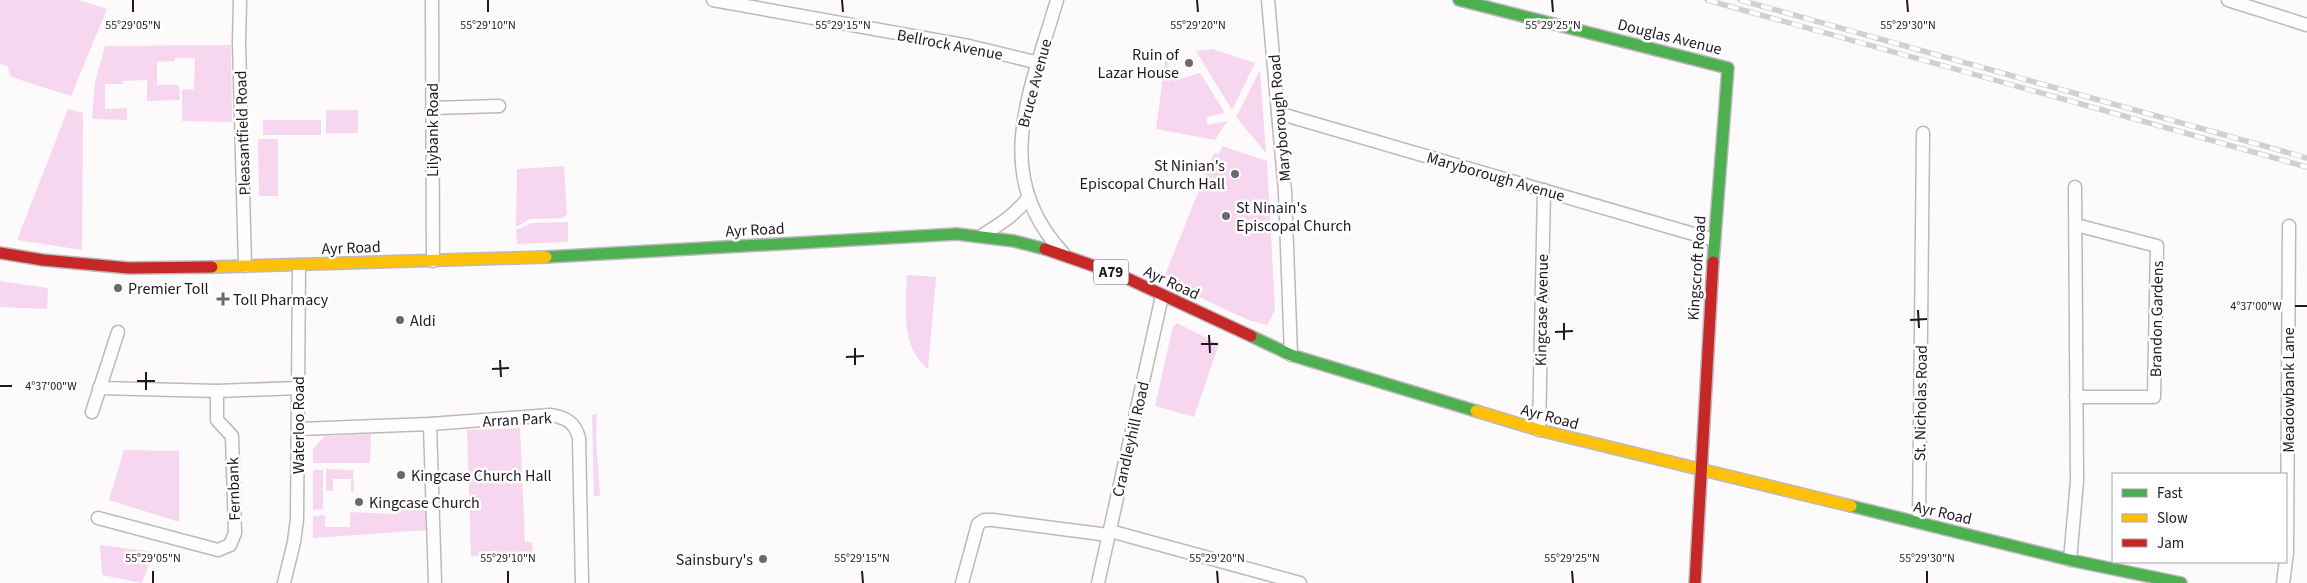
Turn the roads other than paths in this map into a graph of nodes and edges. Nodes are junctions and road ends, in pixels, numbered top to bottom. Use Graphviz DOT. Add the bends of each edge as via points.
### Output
graph roads {
  1 [pos="240,0"];
  2 [pos="432,0"];
  3 [pos="713,0"];
  4 [pos="1057,0"];
  5 [pos="1268,0"];
  6 [pos="1459,0"];
  7 [pos="2228,0"];
  8 [pos="2307,25"];
  9 [pos="1039,63"];
  10 [pos="1728,68"];
  11 [pos="499,106"];
  12 [pos="432,108"];
  13 [pos="1278,113"];
  14 [pos="1923,133"];
  15 [pos="2076,187"];
  16 [pos="1544,190"];
  17 [pos="1028,198"];
  18 [pos="2076,226"];
  19 [pos="2289,226"];
  20 [pos="980,236"];
  21 [pos="1714,240"];
  22 [pos="0,253"];
  23 [pos="1065,255"];
  24 [pos="433,261"];
  25 [pos="245,266"];
  26 [pos="299,266"];
  27 [pos="1162,296"];
  28 [pos="118,332"];
  29 [pos="1290,355"];
  30 [pos="99,388"];
  31 [pos="298,388"];
  32 [pos="217,391"];
  33 [pos="2076,397"];
  34 [pos="92,412"];
  35 [pos="430,424"];
  36 [pos="299,429"];
  37 [pos="1539,430"];
  38 [pos="1700,470"];
  39 [pos="98,518"];
  40 [pos="1918,522"];
  41 [pos="1109,533"];
  42 [pos="2287,553"];
  43 [pos="2070,560"];
  44 [pos="2286,563"];
  45 [pos="284,583"];
  46 [pos="435,583"];
  47 [pos="582,583"];
  48 [pos="962,583"];
  49 [pos="1098,583"];
  50 [pos="1300,583"];
  51 [pos="1695,583"];
  52 [pos="2181,583"];
  53 [pos="2283,583"];
  1 -- 25 [label="street, Pleasantfield Road"];
  2 -- 12 [label="street, Lilybank Road"];
  3 -- 9 [label="street, Bellrock Avenue" via="969,46"];
  4 -- 9 [label="street, Bruce Avenue"];
  5 -- 13 [label="street, Maryborough Road"];
  6 -- 10 [label="main road, Douglas Avenue"];
  7 -- 8 [label="street"];
  9 -- 17 [label="street, Bruce Avenue" via="1020,140 1020,161"];
  10 -- 21 [label="main road, Kingscroft Road"];
  11 -- 12 [label="street"];
  12 -- 24 [label="street, Lilybank Road"];
  13 -- 16 [label="street, Maryborough Avenue"];
  13 -- 29 [label="street, Maryborough Road" via="1285,192"];
  14 -- 40 [label="street, St. Nicholas Road"];
  15 -- 18 [label="street"];
  16 -- 21 [label="street, Maryborough Avenue"];
  16 -- 37 [label="street, Kingcase Avenue"];
  17 -- 20 [label="street" via="1002,223"];
  17 -- 23 [label="street, Bruce Avenue" via="1043,229"];
  18 -- 33 [label="street"];
  18 -- 33 [label="street, Brandon Gardens" via="2157,246 2154,397"];
  19 -- 42 [label="street, Meadowbank Lane"];
  20 -- 23 [label="main road, Ayr Road / A79" via="1023,243"];
  20 -- 24 [label="main road, Ayr Road / A79" via="957,234"];
  21 -- 38 [label="main road, Kingscroft Road"];
  22 -- 25 [label="main road, Ayr Road / A79" via="129,268"];
  23 -- 27 [label="main road, Ayr Road / A79" via="1120,275"];
  24 -- 26 [label="main road, Ayr Road / A79"];
  25 -- 26 [label="main road, Ayr Road / A79"];
  26 -- 31 [label="street, Waterloo Road"];
  27 -- 29 [label="main road, Ayr Road / A79"];
  27 -- 41 [label="street, Crandleyhill Road"];
  28 -- 30 [label="street"];
  29 -- 37 [label="main road, Ayr Road / A79"];
  30 -- 32 [label="street"];
  30 -- 34 [label="street"];
  31 -- 32 [label="street"];
  31 -- 36 [label="street, Waterloo Road"];
  32 -- 39 [label="street, Fernbank" via="217,420 232,436 234,533 230,545 218,550"];
  33 -- 43 [label="street" via="2076,481"];
  35 -- 36 [label="street, Arran Park"];
  35 -- 46 [label="street"];
  35 -- 47 [label="street, Arran Park" via="550,415 566,418 575,427 579,438"];
  36 -- 45 [label="street, Waterloo Road" via="297,519"];
  37 -- 38 [label="main road, Ayr Road / A79"];
  38 -- 40 [label="main road, Ayr Road / A79"];
  38 -- 51 [label="main road, Kingscroft Road"];
  40 -- 43 [label="main road, Ayr Road / A79"];
  41 -- 48 [label="street" via="984,520 978,524"];
  41 -- 49 [label="street, Crandleyhill Road"];
  41 -- 50 [label="street"];
  43 -- 52 [label="main road, Ayr Road / A79"];
  44 -- 53 [label="street, Meadowbank Lane"];
}
